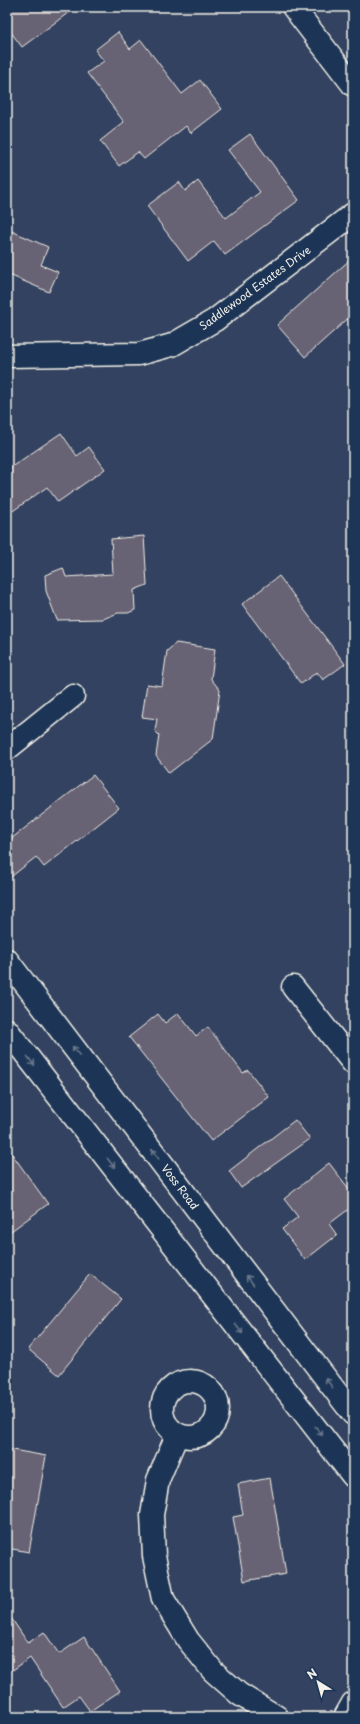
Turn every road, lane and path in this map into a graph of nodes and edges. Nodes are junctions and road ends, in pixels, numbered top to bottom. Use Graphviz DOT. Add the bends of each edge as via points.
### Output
graph roads {
  1 [pos="293,7"];
  2 [pos="353,85"];
  3 [pos="353,214"];
  4 [pos="7,356"];
  5 [pos="74,696"];
  6 [pos="7,749"];
  7 [pos="7,960"];
  8 [pos="293,987"];
  9 [pos="7,1030"];
  10 [pos="353,1063"];
  11 [pos="353,1414"];
  12 [pos="177,1435"];
  13 [pos="353,1476"];
  14 [pos="353,1702"];
  15 [pos="277,1717"];
  16 [pos="345,1717"];
  1 -- 2 [label="main road"];
  3 -- 4 [label="main road, Saddlewood Estates Drive" via="215,320 172,345 139,354"];
  5 -- 6 [label="main road"];
  11 -- 7 [label="main road, Voss Road, one-way"];
  8 -- 10 [label="main road"];
  9 -- 13 [label="main road, one-way"];
  12 -- 15 [label="main road" via="158,1480 152,1515 154,1556 163,1600 188,1640 213,1671 239,1694"];
  14 -- 16 [label="main road"];
}
